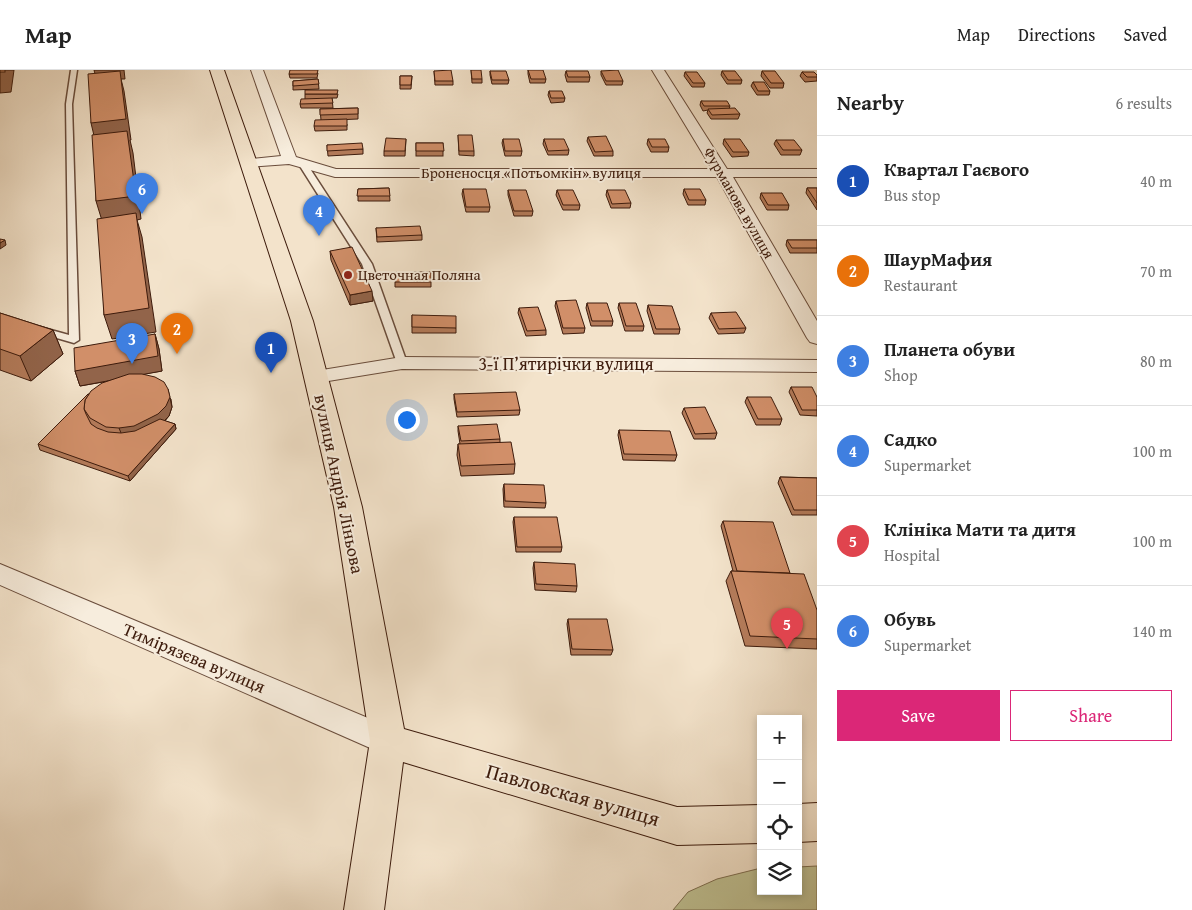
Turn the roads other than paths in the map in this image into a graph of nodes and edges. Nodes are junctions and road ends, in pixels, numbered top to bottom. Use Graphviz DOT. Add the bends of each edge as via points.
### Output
graph roads {
  1 [pos="74,70"];
  2 [pos="217,70"];
  3 [pos="257,70"];
  4 [pos="658,70"];
  5 [pos="296,161"];
  6 [pos="248,163"];
  7 [pos="817,173"];
  8 [pos="723,174"];
  9 [pos="28,326"];
  10 [pos="817,338"];
  11 [pos="402,363"];
  12 [pos="817,366"];
  13 [pos="316,377"];
  14 [pos="0,574"];
  15 [pos="388,741"];
  16 [pos="817,822"];
  17 [pos="802,823"];
  18 [pos="757,824"];
  19 [pos="364,910"];
  1 -- 9 [label="lane" via="69,104 74,340"];
  2 -- 6 [label="main road, вулиця Андрія Ліньова"];
  3 -- 5 [label="street"];
  4 -- 8 [label="street, Фурманова вулиця"];
  5 -- 6 [label="street, Броненосця «Потьомкін» вулиця"];
  5 -- 8 [label="street, Броненосця «Потьомкін» вулиця" via="335,173"];
  5 -- 11 [label="lane" via="367,264"];
  6 -- 13 [label="main road, вулиця Андрія Ліньова" via="302,321"];
  7 -- 8 [label="street, Броненосця «Потьомкін» вулиця"];
  8 -- 10 [label="street, Фурманова вулиця"];
  11 -- 12 [label="street, 3-ї П’ятирічки вулиця"];
  11 -- 13 [label="street, 3-ї П’ятирічки вулиця"];
  13 -- 15 [label="main road, вулиця Андрія Ліньова" via="348,507"];
  14 -- 15 [label="street, Тимірязєва вулиця"];
  15 -- 18 [label="main road, Павловская вулиця" via="676,826"];
  15 -- 19 [label="main road, вулиця Андрія Ліньова"];
  16 -- 17 [label="main road"];
}
